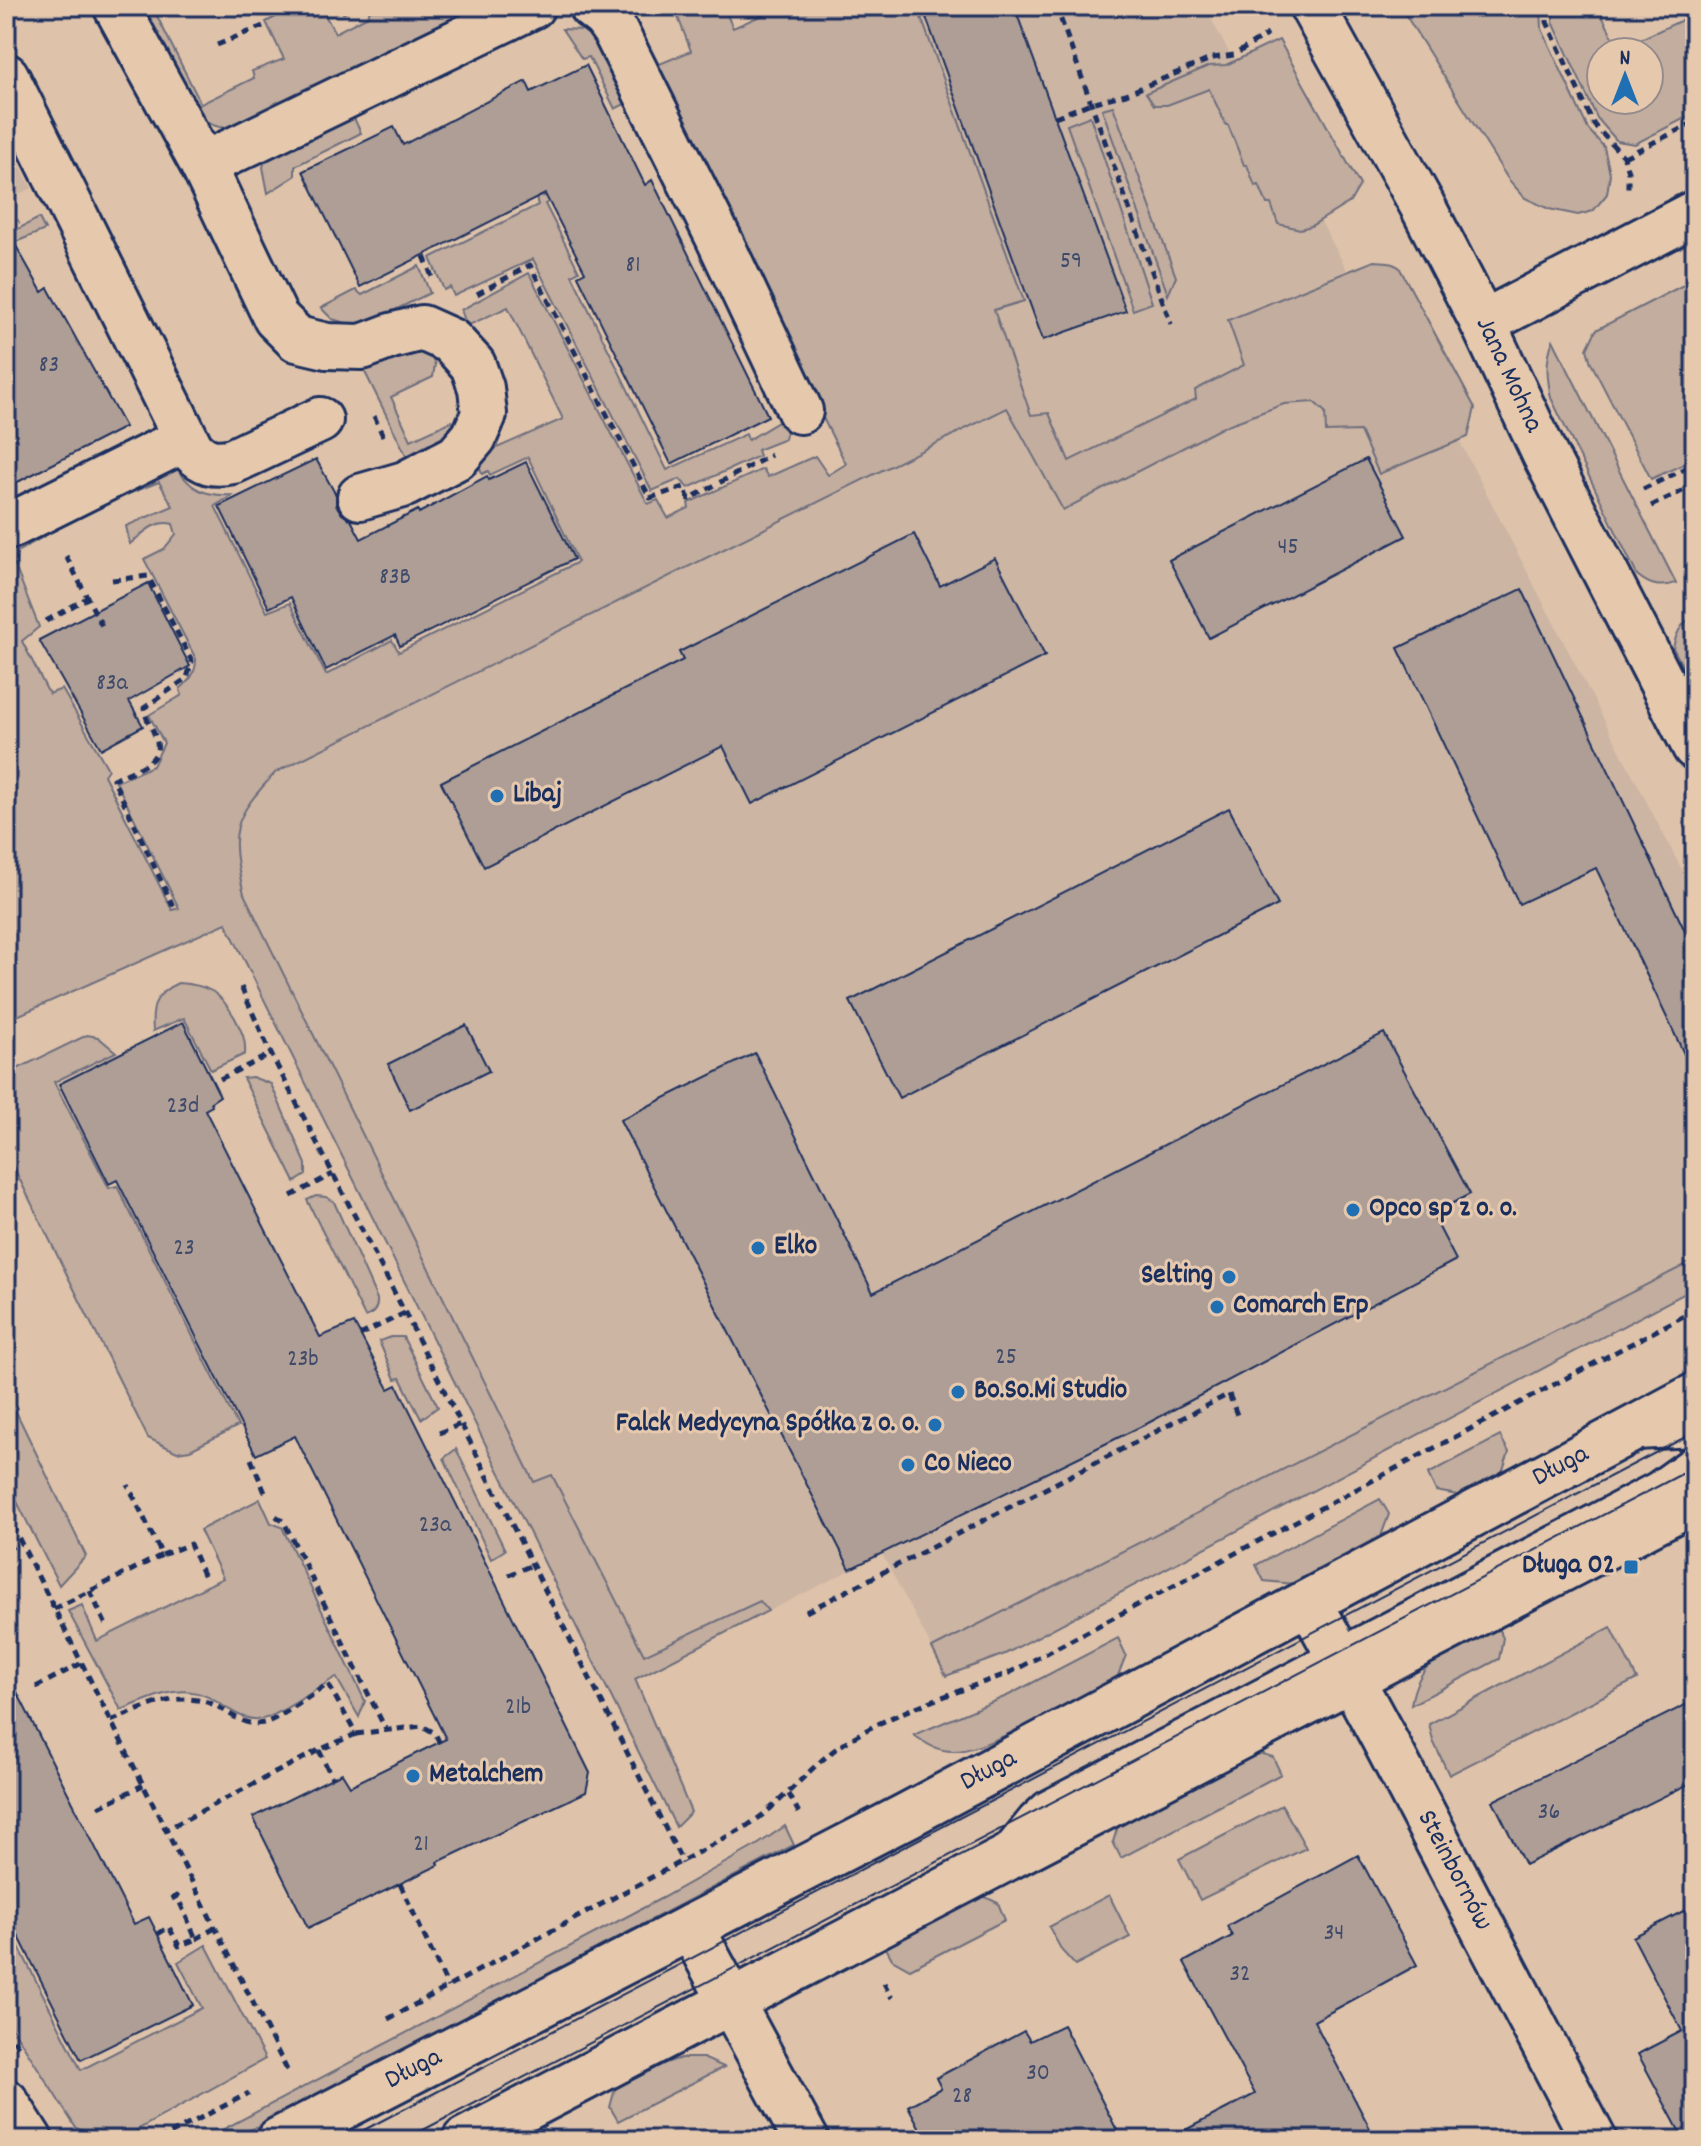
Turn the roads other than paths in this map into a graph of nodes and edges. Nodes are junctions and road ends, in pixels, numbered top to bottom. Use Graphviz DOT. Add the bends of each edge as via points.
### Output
graph roads {
  1 [pos="116,6"];
  2 [pos="532,6"];
  3 [pos="591,6"];
  4 [pos="1312,6"];
  5 [pos="6,76"];
  6 [pos="203,165"];
  7 [pos="1695,213"];
  8 [pos="1483,323"];
  9 [pos="800,411"];
  10 [pos="320,420"];
  11 [pos="185,439"];
  12 [pos="360,497"];
  13 [pos="10,526"];
  14 [pos="1695,747"];
  15 [pos="1695,1396"];
  16 [pos="1695,1432"];
  17 [pos="1614,1440"];
  18 [pos="1695,1459"];
  19 [pos="1695,1500"];
  20 [pos="1310,1603"];
  21 [pos="1345,1667"];
  22 [pos="691,1927"];
  23 [pos="732,2000"];
  24 [pos="6,2102"];
  25 [pos="30,2140"];
  26 [pos="279,2140"];
  27 [pos="465,2140"];
  28 [pos="806,2140"];
  29 [pos="1594,2140"];
  1 -- 6 [label="street"];
  2 -- 6 [label="street"];
  3 -- 9 [label="street" via="615,31"];
  4 -- 8 [label="street, Jana Mohna"];
  5 -- 11 [label="street"];
  6 -- 12 [label="street" via="276,318 297,339 362,347 422,328 451,341 473,365 484,414 457,457 405,484"];
  7 -- 8 [label="street"];
  8 -- 14 [label="street, Jana Mohna"];
  10 -- 11 [label="street" via="221,464 199,458"];
  11 -- 13 [label="street"];
  15 -- 17 [label="street, Długa"];
  16 -- 17 [label="lane"];
  17 -- 20 [label="street, Długa"];
  18 -- 21 [label="lane" via="1656,1487"];
  19 -- 21 [label="street"];
  20 -- 21 [label="street, Steinbornów"];
  20 -- 22 [label="street, Długa"];
  21 -- 23 [label="street" via="987,1868"];
  21 -- 29 [label="street, Steinbornów"];
  22 -- 23 [label="street"];
  22 -- 26 [label="street, Długa"];
  23 -- 27 [label="street"];
  23 -- 28 [label="street"];
  24 -- 25 [label="street"];
}
